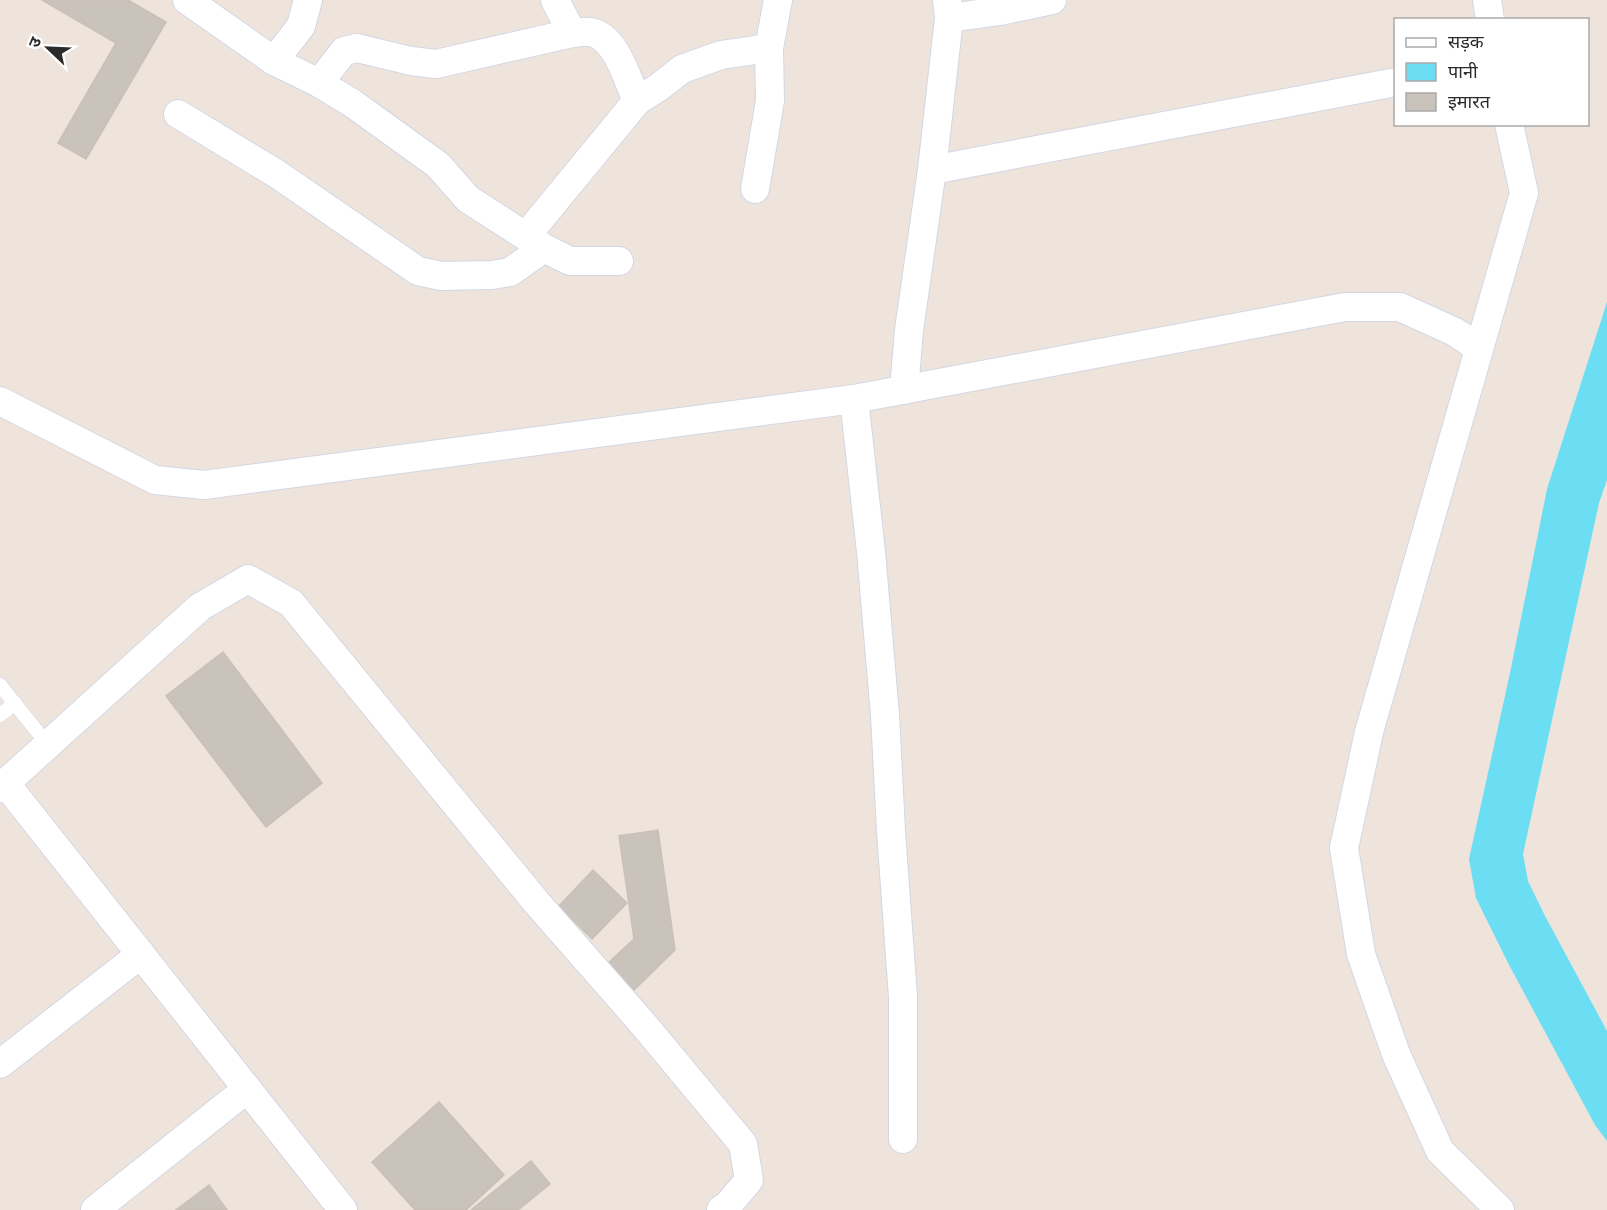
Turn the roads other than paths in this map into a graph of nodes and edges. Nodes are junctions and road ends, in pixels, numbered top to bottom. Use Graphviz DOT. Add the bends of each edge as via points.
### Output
graph roads {
  1 [pos="187,0"];
  2 [pos="308,0"];
  3 [pos="555,0"];
  4 [pos="778,0"];
  5 [pos="1052,0"];
  6 [pos="1487,0"];
  7 [pos="948,9"];
  8 [pos="1490,18"];
  9 [pos="572,33"];
  10 [pos="770,48"];
  11 [pos="274,61"];
  12 [pos="1394,82"];
  13 [pos="319,83"];
  14 [pos="637,101"];
  15 [pos="178,114"];
  16 [pos="1509,126"];
  17 [pos="932,170"];
  18 [pos="755,189"];
  19 [pos="535,242"];
  20 [pos="619,261"];
  21 [pos="1479,348"];
  22 [pos="904,390"];
  23 [pos="854,399"];
  24 [pos="0,401"];
  25 [pos="0,685"];
  26 [pos="15,703"];
  27 [pos="0,714"];
  28 [pos="48,745"];
  29 [pos="3,786"];
  30 [pos="141,954"];
  31 [pos="0,1064"];
  32 [pos="247,1089"];
  33 [pos="903,1139"];
  34 [pos="94,1210"];
  35 [pos="343,1210"];
  36 [pos="721,1210"];
  37 [pos="1500,1210"];
  1 -- 11 [label="street"];
  2 -- 11 [label="street" via="301,26"];
  3 -- 9 [label="street"];
  4 -- 10 [label="street"];
  5 -- 7 [label="street" via="999,11"];
  6 -- 8 [label="street"];
  7 -- 17 [label="street"];
  9 -- 13 [label="street" via="436,64 357,48 344,51"];
  9 -- 14 [label="street" via="590,32 613,47"];
  10 -- 14 [label="street" via="721,55 682,69"];
  10 -- 18 [label="street" via="770,101"];
  11 -- 13 [label="street"];
  12 -- 17 [label="street"];
  13 -- 19 [label="street" via="438,165 468,199"];
  14 -- 19 [label="street"];
  15 -- 19 [label="street" via="277,174 418,271 441,276 510,273"];
  16 -- 21 [label="street" via="1524,193"];
  17 -- 22 [label="street"];
  19 -- 20 [label="street" via="570,261"];
  21 -- 22 [label="street" via="1455,332 1400,307 1345,307"];
  21 -- 37 [label="street" via="1369,732 1344,848 1361,954 1396,1054 1440,1151"];
  22 -- 23 [label="street"];
  23 -- 24 [label="street" via="204,485 155,480"];
  23 -- 33 [label="street" via="885,715 903,997"];
  25 -- 26 [label="lane"];
  26 -- 27 [label="lane"];
  26 -- 28 [label="lane"];
  28 -- 29 [label="street"];
  28 -- 36 [label="street" via="200,607 248,579 291,603 537,903 743,1144 749,1180"];
  29 -- 30 [label="street"];
  30 -- 31 [label="street"];
  30 -- 32 [label="street"];
  32 -- 34 [label="street"];
  32 -- 35 [label="street"];
}
